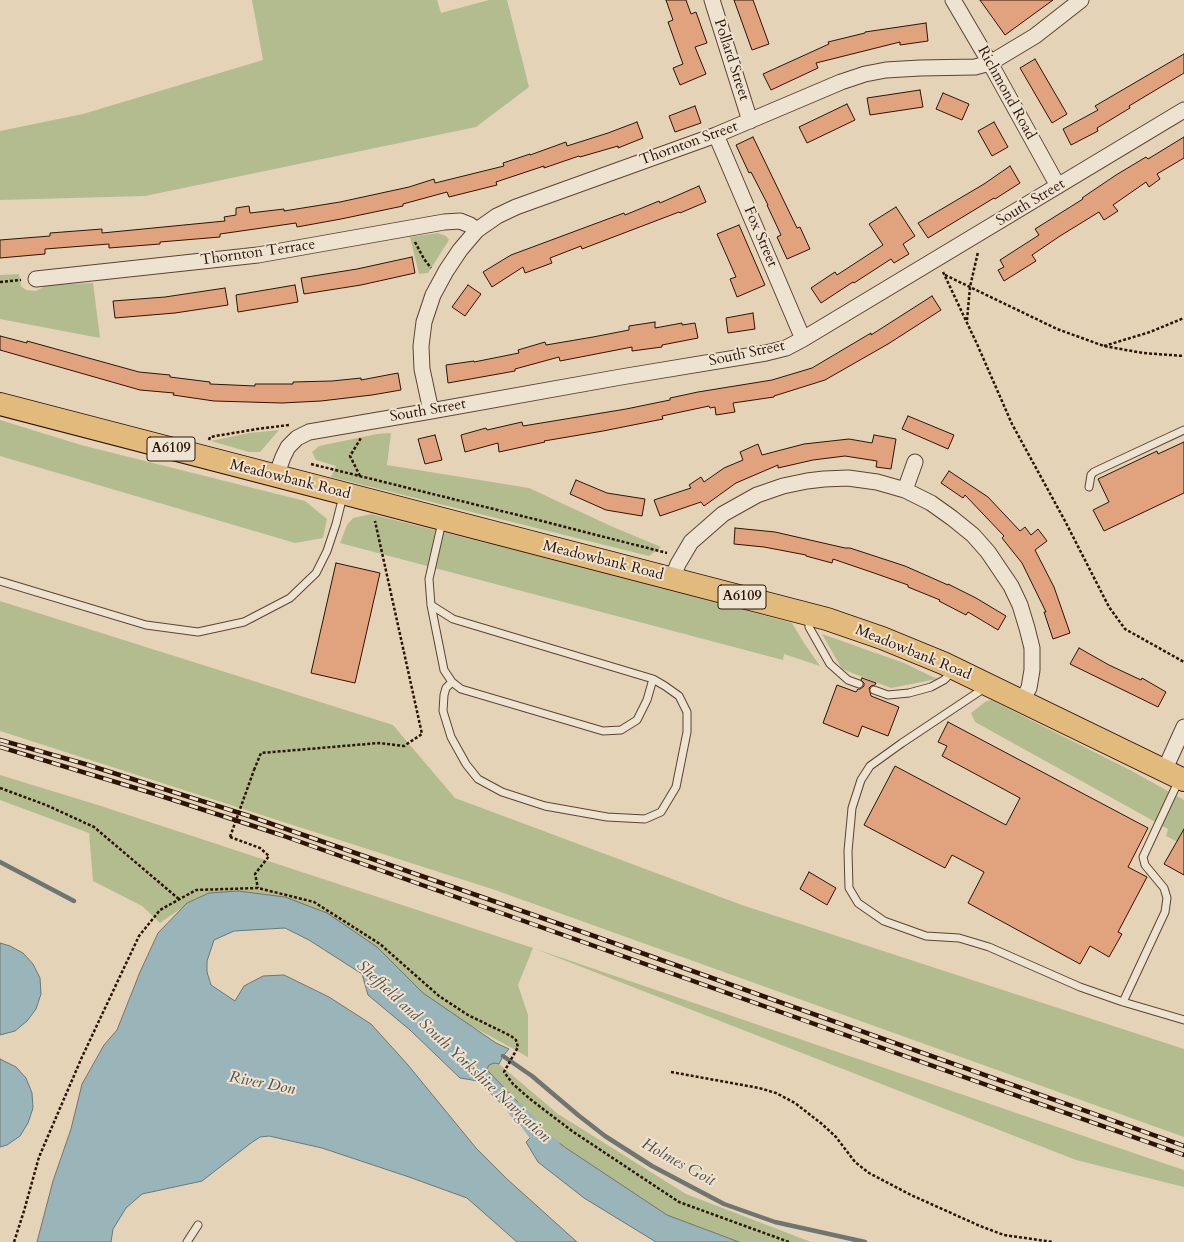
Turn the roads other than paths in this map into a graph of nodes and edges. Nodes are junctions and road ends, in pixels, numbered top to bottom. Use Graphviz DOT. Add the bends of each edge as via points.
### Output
graph roads {
  1 [pos="712,0"];
  2 [pos="953,0"];
  3 [pos="1081,0"];
  4 [pos="990,63"];
  5 [pos="1184,110"];
  6 [pos="750,121"];
  7 [pos="716,135"];
  8 [pos="1058,186"];
  9 [pos="477,230"];
  10 [pos="36,279"];
  11 [pos="803,339"];
  12 [pos="0,404"];
  13 [pos="431,411"];
  14 [pos="1184,430"];
  15 [pos="915,462"];
  16 [pos="280,467"];
  17 [pos="1089,487"];
  18 [pos="905,490"];
  19 [pos="344,494"];
  20 [pos="443,520"];
  21 [pos="672,579"];
  22 [pos="0,581"];
  23 [pos="431,605"];
  24 [pos="810,615"];
  25 [pos="956,668"];
  26 [pos="654,680"];
  27 [pos="452,682"];
  28 [pos="860,684"];
  29 [pos="990,684"];
  30 [pos="874,690"];
  31 [pos="1022,700"];
  32 [pos="1184,727"];
  33 [pos="1176,777"];
  34 [pos="1123,1002"];
  35 [pos="1184,1020"];
  36 [pos="198,1225"];
  37 [pos="187,1242"];
  1 -- 6 [label="street, Pollard Street"];
  2 -- 4 [label="street, Richmond Road"];
  3 -- 4 [label="street, Thornton Street" via="1035,36"];
  4 -- 6 [label="street, Thornton Street" via="975,67 886,70 865,74"];
  4 -- 8 [label="street, Richmond Road"];
  5 -- 8 [label="street, South Street"];
  6 -- 7 [label="street, Thornton Street"];
  7 -- 9 [label="street, Thornton Street" via="516,207"];
  7 -- 11 [label="street, Fox Street"];
  8 -- 11 [label="street, South Street"];
  9 -- 10 [label="street, Thornton Terrace" via="460,221 444,222 258,255"];
  9 -- 13 [label="street, Thornton Street" via="460,250 440,281 424,322 422,369"];
  11 -- 13 [label="street, South Street" via="786,348 766,353"];
  12 -- 16 [label="main road, Meadowbank Road / A6109" via="204,458"];
  13 -- 16 [label="street, South Street" via="309,432 288,446"];
  14 -- 17 [label="lane" via="1094,472"];
  15 -- 18 [label="street"];
  16 -- 19 [label="main road, Meadowbank Road / A6109"];
  18 -- 21 [label="street" via="877,482 848,478 806,481 757,495 723,514 691,542"];
  18 -- 31 [label="street" via="931,503 973,536 988,552 1011,586 1020,605 1032,648 1029,688"];
  19 -- 20 [label="main road, Meadowbank Road / A6109"];
  19 -- 22 [label="lane" via="327,551 316,573 290,598 244,622 198,632 146,625"];
  20 -- 21 [label="main road, Meadowbank Road / A6109"];
  20 -- 23 [label="lane" via="429,579"];
  21 -- 24 [label="main road, Meadowbank Road / A6109"];
  23 -- 26 [label="lane" via="453,619"];
  23 -- 27 [label="lane" via="444,670"];
  24 -- 25 [label="main road, Meadowbank Road / A6109" via="882,638"];
  24 -- 28 [label="lane" via="809,627 830,664 848,680"];
  25 -- 29 [label="main road, Meadowbank Road / A6109"];
  25 -- 30 [label="lane" via="944,680 931,687 909,693 888,695"];
  26 -- 27 [label="lane" via="637,720 621,730 603,731 461,689"];
  26 -- 27 [label="lane" via="679,696 688,712 687,732 676,787 661,812 645,819 607,817 545,806 502,792 478,779 455,744 443,711 446,688"];
  29 -- 31 [label="main road, Meadowbank Road / A6109"];
  29 -- 34 [label="lane" via="870,766 861,780 852,808 848,851 849,888 858,902 884,922 926,936 959,938 989,947 1080,987"];
  31 -- 33 [label="main road, Meadowbank Road / A6109"];
  32 -- 33 [label="street"];
  33 -- 34 [label="lane" via="1143,858 1145,865 1164,888 1167,898 1165,912"];
  34 -- 35 [label="lane"];
  36 -- 37 [label="lane"];
}
